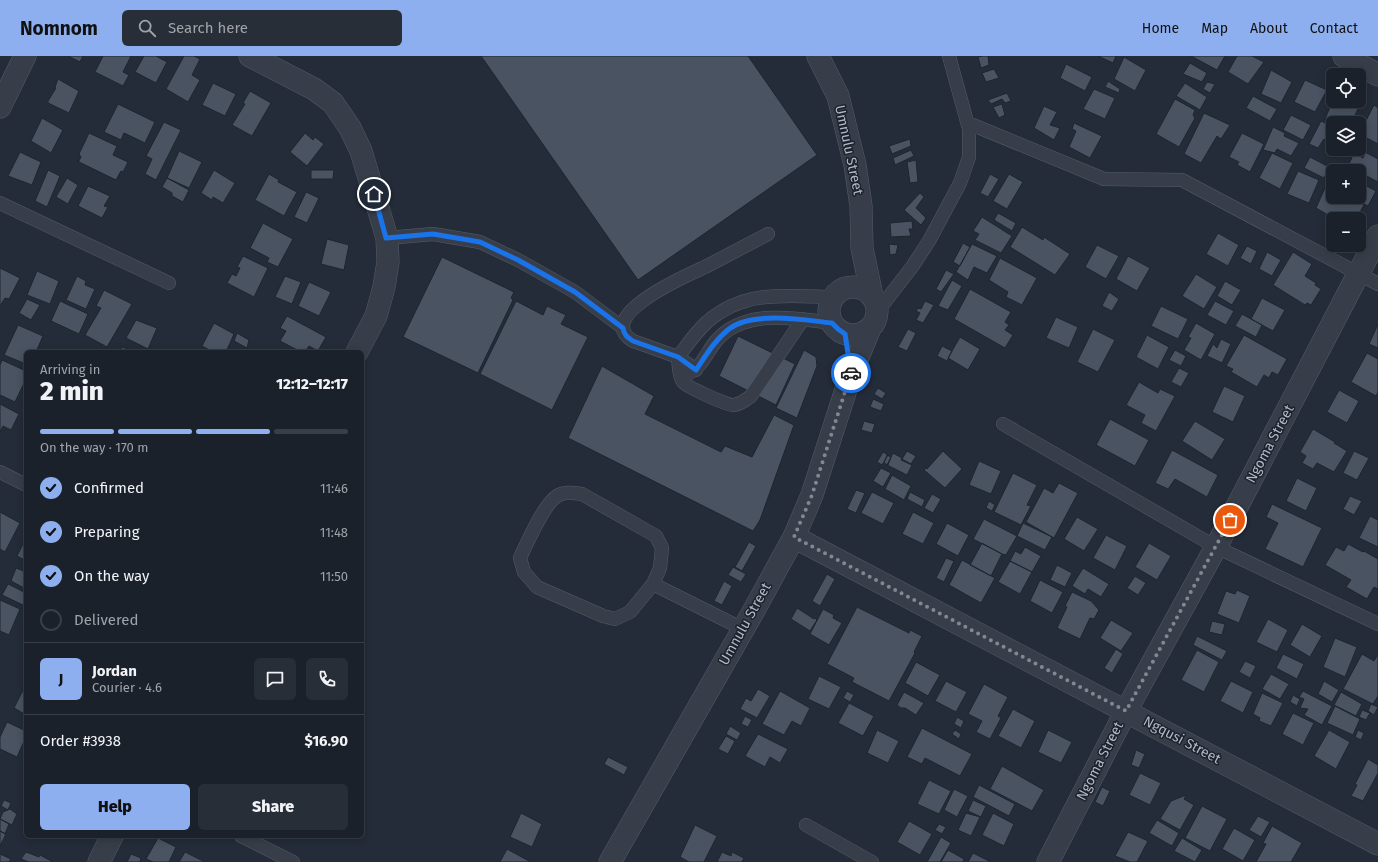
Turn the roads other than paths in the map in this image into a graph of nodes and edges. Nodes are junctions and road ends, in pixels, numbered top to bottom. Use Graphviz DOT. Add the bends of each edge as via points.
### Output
graph roads {
  1 [pos="25,56"];
  2 [pos="250,56"];
  3 [pos="818,56"];
  4 [pos="949,56"];
  5 [pos="1344,56"];
  6 [pos="1378,75"];
  7 [pos="0,107"];
  8 [pos="968,123"];
  9 [pos="0,203"];
  10 [pos="768,234"];
  11 [pos="1378,236"];
  12 [pos="386,238"];
  13 [pos="862,248"];
  14 [pos="1359,273"];
  15 [pos="169,283"];
  16 [pos="1378,284"];
  17 [pos="841,293"];
  18 [pos="873,312"];
  19 [pos="803,319"];
  20 [pos="623,328"];
  21 [pos="839,328"];
  22 [pos="358,350"];
  23 [pos="678,357"];
  24 [pos="696,370"];
  25 [pos="851,374"];
  26 [pos="680,377"];
  27 [pos="1003,424"];
  28 [pos="0,472"];
  29 [pos="24,484"];
  30 [pos="794,537"];
  31 [pos="1216,547"];
  32 [pos="653,584"];
  33 [pos="1378,624"];
  34 [pos="743,629"];
  35 [pos="1126,711"];
  36 [pos="806,825"];
  37 [pos="111,838"];
  38 [pos="245,838"];
  39 [pos="1378,844"];
  40 [pos="99,862"];
  41 [pos="294,862"];
  42 [pos="610,862"];
  43 [pos="872,862"];
  44 [pos="1048,862"];
  1 -- 7 [label="street"];
  2 -- 12 [label="street" via="314,89 333,103 350,128 361,151"];
  3 -- 13 [label="street, Umnulu Street" via="838,96 855,165 861,206"];
  4 -- 8 [label="lane"];
  5 -- 6 [label="street"];
  8 -- 14 [label="lane" via="1104,179 1182,180"];
  8 -- 18 [label="lane" via="969,157 960,183 912,268"];
  9 -- 15 [label="lane"];
  10 -- 20 [label="lane" via="647,297 626,318"];
  11 -- 14 [label="street, Ngoma Street"];
  12 -- 20 [label="lane" via="433,234 480,242 575,292"];
  12 -- 22 [label="street" via="388,262 384,287 376,316"];
  13 -- 17 [label="street, Umnulu Street"];
  13 -- 18 [label="street, Umnulu Street"];
  14 -- 16 [label="lane"];
  14 -- 31 [label="street, Ngoma Street"];
  17 -- 18 [label="street" via="856,288 865,290"];
  17 -- 21 [label="street" via="830,305 829,314"];
  17 -- 23 [label="lane" via="770,296 738,303 706,322"];
  18 -- 21 [label="street" via="862,333 854,335"];
  18 -- 25 [label="street, Umnulu Street"];
  19 -- 21 [label="lane"];
  19 -- 24 [label="lane" via="750,320 730,328 716,341"];
  19 -- 26 [label="lane" via="751,396 744,402 733,405 721,402 689,387"];
  20 -- 23 [label="lane" via="627,338"];
  21 -- 25 [label="street, Umnulu Street"];
  23 -- 24 [label="lane"];
  23 -- 26 [label="lane"];
  24 -- 26 [label="lane"];
  25 -- 30 [label="street, Umnulu Street" via="812,495"];
  27 -- 31 [label="lane"];
  28 -- 29 [label="lane"];
  30 -- 34 [label="street, Umnulu Street"];
  30 -- 35 [label="street, Ngqusi Street"];
  31 -- 33 [label="lane"];
  31 -- 35 [label="street, Ngoma Street"];
  32 -- 32 [label="lane" via="660,568 662,548 656,536 582,494 570,492 558,495 550,502 520,558 524,572 537,587 614,619 630,612"];
  32 -- 34 [label="lane"];
  34 -- 42 [label="street, Umnulu Street"];
  35 -- 39 [label="street, Ngqusi Street"];
  35 -- 44 [label="street, Ngoma Street"];
  36 -- 43 [label="lane"];
  37 -- 40 [label="street"];
  38 -- 41 [label="lane"];
}
